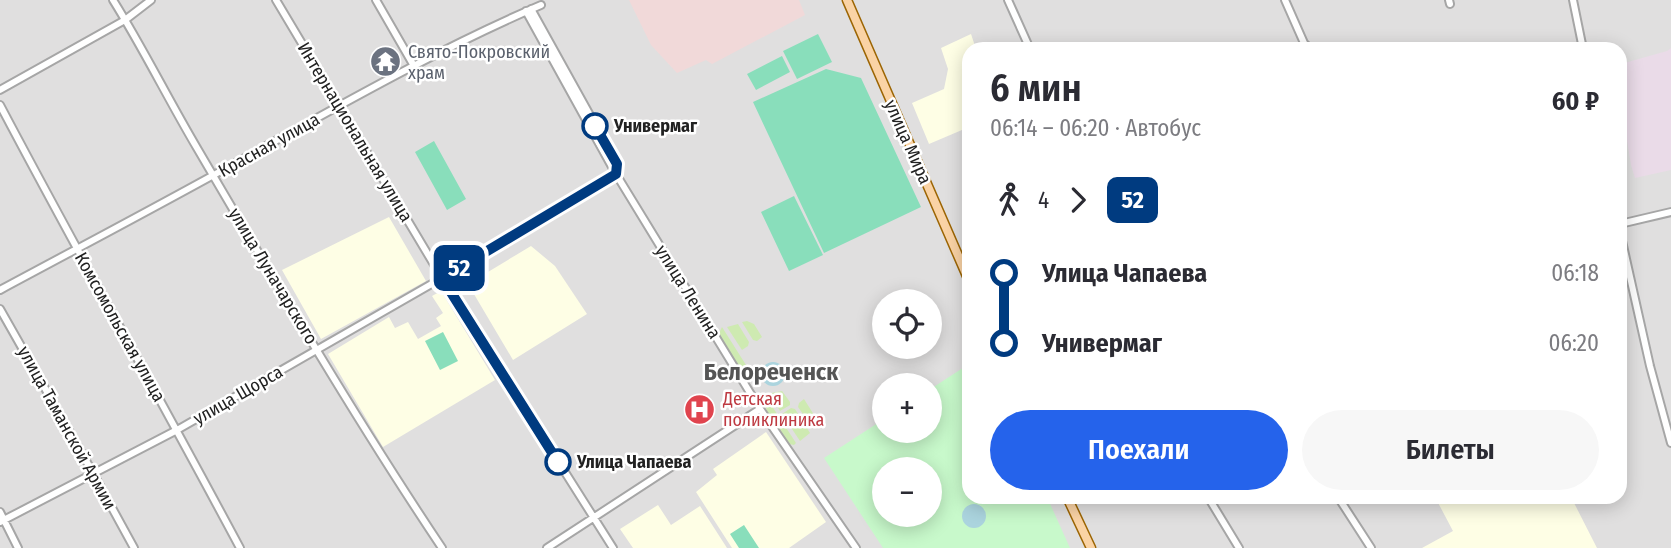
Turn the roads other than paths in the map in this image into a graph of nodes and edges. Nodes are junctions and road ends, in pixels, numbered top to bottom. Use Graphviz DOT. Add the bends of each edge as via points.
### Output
graph roads {
  1 [pos="113,0"];
  2 [pos="151,0"];
  3 [pos="276,0"];
  4 [pos="376,0"];
  5 [pos="847,0"];
  6 [pos="1008,0"];
  7 [pos="1285,0"];
  8 [pos="1573,0"];
  9 [pos="541,5"];
  10 [pos="529,10"];
  11 [pos="125,20"];
  12 [pos="1027,42"];
  13 [pos="1301,42"];
  14 [pos="1582,42"];
  15 [pos="414,66"];
  16 [pos="0,90"];
  17 [pos="0,105"];
  18 [pos="338,106"];
  19 [pos="616,174"];
  20 [pos="213,176"];
  21 [pos="1671,212"];
  22 [pos="1627,222"];
  23 [pos="76,249"];
  24 [pos="1627,263"];
  25 [pos="962,265"];
  26 [pos="442,278"];
  27 [pos="0,290"];
  28 [pos="0,309"];
  29 [pos="318,350"];
  30 [pos="760,409"];
  31 [pos="177,430"];
  32 [pos="1671,443"];
  33 [pos="93,473"];
  34 [pos="1070,504"];
  35 [pos="1212,504"];
  36 [pos="1343,504"];
  37 [pos="0,512"];
  38 [pos="593,519"];
  39 [pos="2,521"];
  40 [pos="18,548"];
  41 [pos="134,548"];
  42 [pos="240,548"];
  43 [pos="442,548"];
  44 [pos="547,548"];
  45 [pos="613,548"];
  46 [pos="856,548"];
  47 [pos="1091,548"];
  48 [pos="1239,548"];
  49 [pos="1371,548"];
  1 -- 11 [label="street, улица Луначарского"];
  2 -- 11 [label="street"];
  3 -- 18 [label="street, Интернациональная улица"];
  4 -- 15 [label="street"];
  5 -- 25 [label="main road, улица Мира"];
  6 -- 12 [label="street"];
  7 -- 13 [label="street"];
  8 -- 14 [label="street"];
  9 -- 10 [label="street, Красная улица"];
  10 -- 15 [label="street, Красная улица"];
  10 -- 19 [label="street, улица Ленина"];
  11 -- 16 [label="street"];
  11 -- 20 [label="street, улица Луначарского"];
  15 -- 18 [label="street, Красная улица"];
  17 -- 23 [label="street, Комсомольская улица"];
  18 -- 20 [label="street, Красная улица"];
  18 -- 26 [label="street, Интернациональная улица"];
  19 -- 26 [label="street, улица Щорса"];
  19 -- 30 [label="street, улица Ленина"];
  20 -- 23 [label="street, Красная улица"];
  20 -- 29 [label="street, улица Луначарского"];
  21 -- 22 [label="street"];
  23 -- 27 [label="street, Красная улица"];
  23 -- 31 [label="street, Комсомольская улица"];
  24 -- 32 [label="street"];
  26 -- 29 [label="street, улица Щорса"];
  26 -- 38 [label="street, Интернациональная улица"];
  28 -- 33 [label="street, улица Таманской Армии"];
  29 -- 31 [label="street, улица Щорса"];
  29 -- 43 [label="street, улица Луначарского"];
  30 -- 38 [label="street"];
  30 -- 46 [label="street, улица Ленина"];
  31 -- 33 [label="street, улица Щорса"];
  31 -- 42 [label="street, Комсомольская улица"];
  33 -- 39 [label="street, улица Щорса"];
  33 -- 41 [label="street, улица Таманской Армии"];
  34 -- 47 [label="main road"];
  35 -- 48 [label="street"];
  36 -- 49 [label="street"];
  37 -- 39 [label="street"];
  38 -- 44 [label="street"];
  38 -- 45 [label="street, Интернациональная улица"];
  39 -- 40 [label="street"];
}
